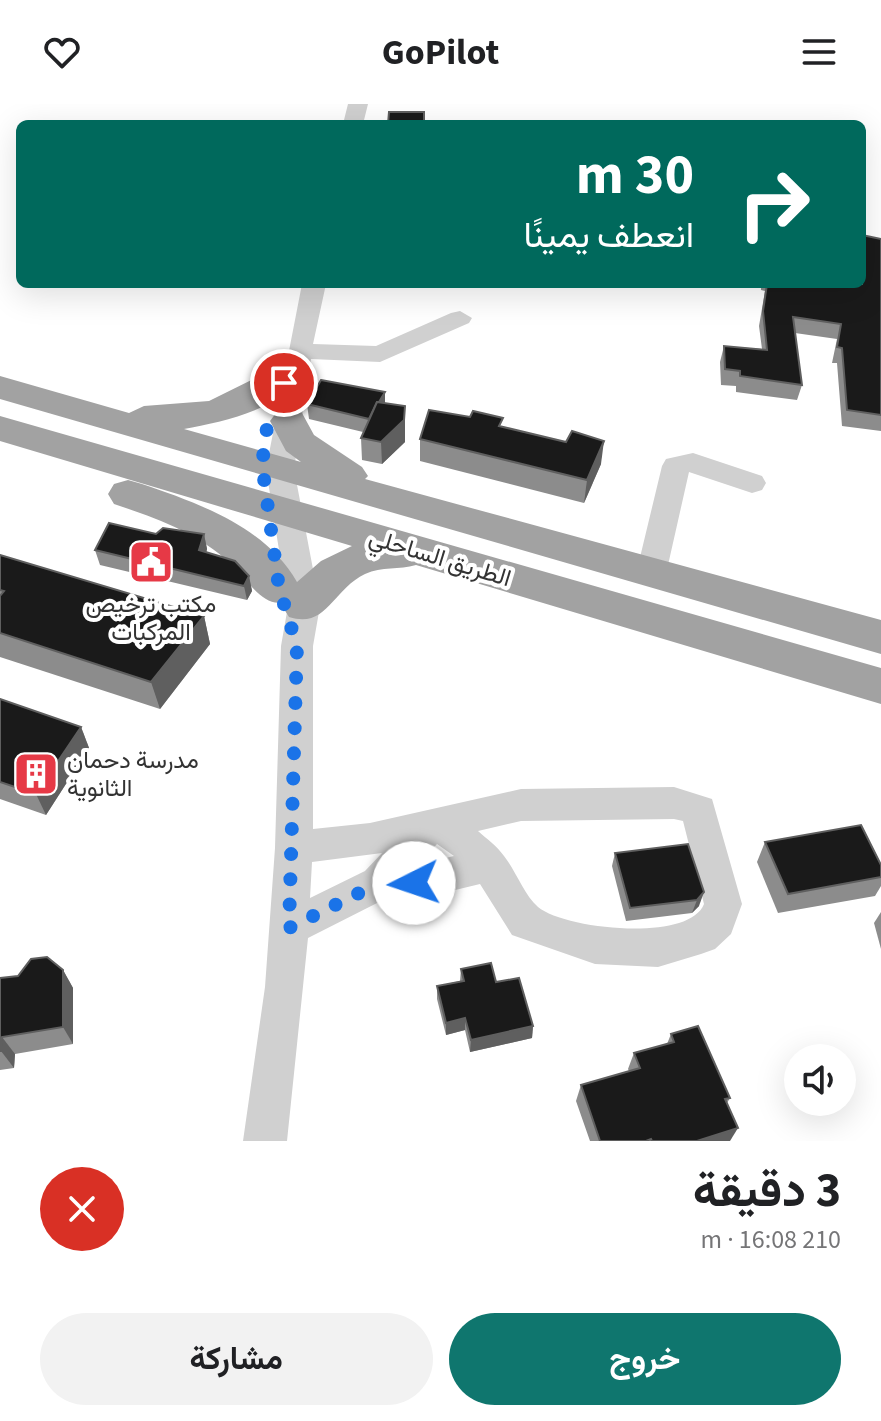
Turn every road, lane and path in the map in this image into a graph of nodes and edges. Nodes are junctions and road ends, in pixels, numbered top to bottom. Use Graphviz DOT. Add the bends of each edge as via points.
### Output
graph roads {
  1 [pos="313,288"];
  2 [pos="460,318"];
  3 [pos="295,361"];
  4 [pos="0,387"];
  5 [pos="84,411"];
  6 [pos="289,421"];
  7 [pos="0,428"];
  8 [pos="56,445"];
  9 [pos="752,483"];
  10 [pos="275,487"];
  11 [pos="380,497"];
  12 [pos="423,553"];
  13 [pos="651,574"];
  14 [pos="293,613"];
  15 [pos="881,637"];
  16 [pos="881,686"];
  17 [pos="430,826"];
  18 [pos="294,848"];
  19 [pos="489,865"];
  20 [pos="379,883"];
  21 [pos="289,928"];
  22 [pos="265,1141"];
  1 -- 3 [label="street"];
  2 -- 3 [label="street" via="380,354"];
  3 -- 5 [label="highway" via="245,403 202,414 154,418"];
  3 -- 6 [label="street"];
  3 -- 10 [label="street" via="268,420"];
  4 -- 5 [label="highway, الطريق الساحلي"];
  5 -- 10 [label="highway, الطريق الساحلي"];
  6 -- 10 [label="street"];
  6 -- 11 [label="highway" via="299,442"];
  7 -- 8 [label="highway, الطريق الساحلي"];
  8 -- 10 [label="highway, الطريق الساحلي"];
  8 -- 14 [label="highway" via="56,468 208,523 248,552"];
  9 -- 13 [label="street" via="693,462 676,466"];
  10 -- 11 [label="highway, الطريق الساحلي"];
  10 -- 12 [label="highway, الطريق الساحلي"];
  10 -- 14 [label="street"];
  11 -- 13 [label="highway, الطريق الساحلي"];
  12 -- 14 [label="highway" via="381,553 342,566"];
  12 -- 16 [label="highway, الطريق الساحلي"];
  13 -- 15 [label="highway, الطريق الساحلي"];
  14 -- 18 [label="street"];
  17 -- 18 [label="street"];
  17 -- 19 [label="street" via="455,833"];
  17 -- 19 [label="street" via="521,805 674,803 699,810 723,904 717,921 701,936 658,948 595,945 526,922"];
  17 -- 20 [label="street"];
  18 -- 21 [label="street"];
  19 -- 20 [label="street" via="414,883"];
  20 -- 21 [label="street"];
  21 -- 22 [label="street"];
}
